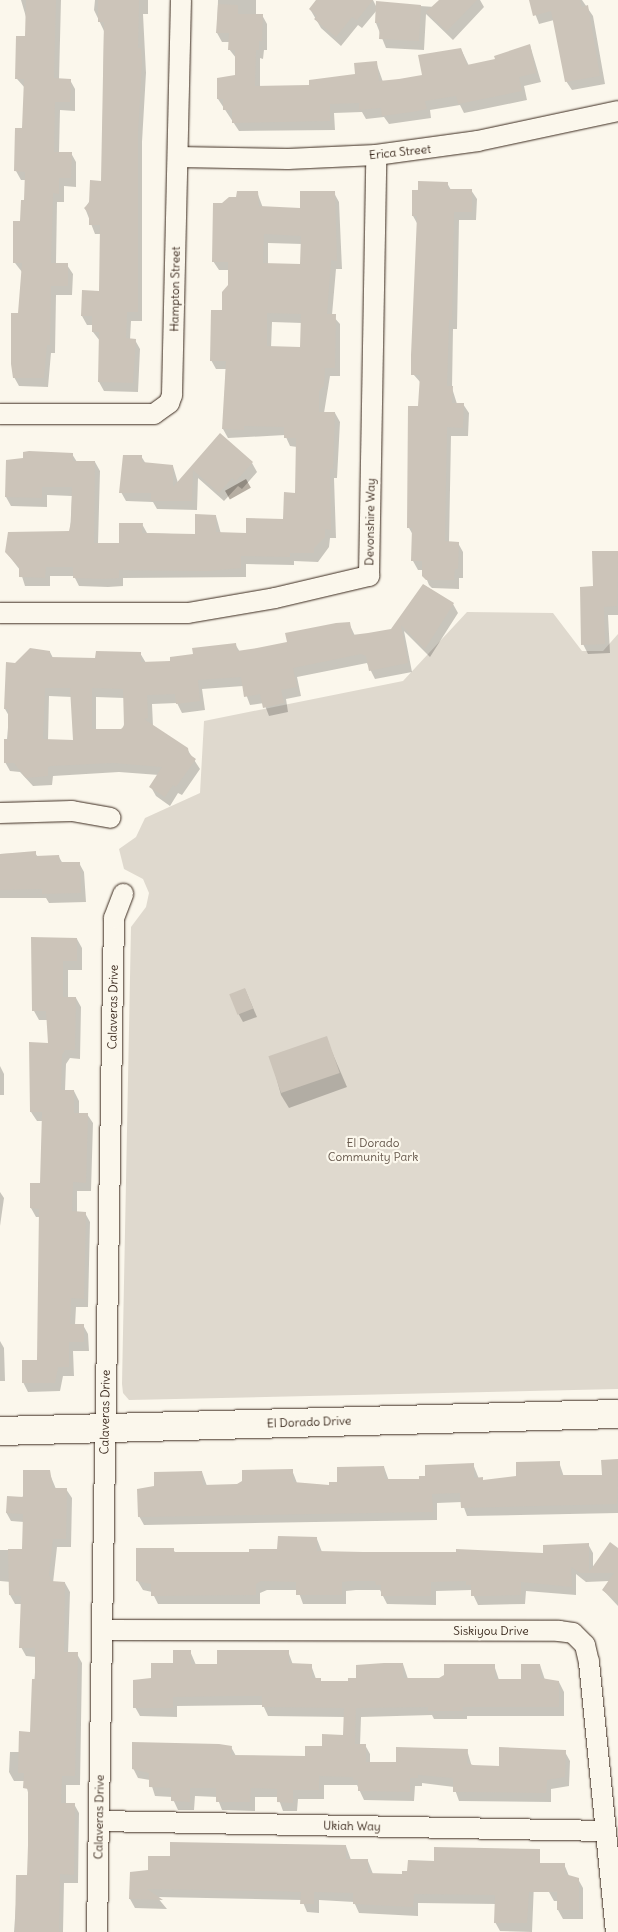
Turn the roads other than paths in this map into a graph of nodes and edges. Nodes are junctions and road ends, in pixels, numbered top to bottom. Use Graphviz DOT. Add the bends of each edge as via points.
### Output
graph roads {
  1 [pos="181,0"];
  2 [pos="618,111"];
  3 [pos="376,155"];
  4 [pos="178,157"];
  5 [pos="0,414"];
  6 [pos="0,613"];
  7 [pos="0,812"];
  8 [pos="110,818"];
  9 [pos="123,894"];
  10 [pos="618,1414"];
  11 [pos="105,1429"];
  12 [pos="0,1431"];
  13 [pos="102,1630"];
  14 [pos="99,1820"];
  15 [pos="606,1831"];
  16 [pos="97,1932"];
  17 [pos="616,1932"];
  1 -- 4 [label="street, Hampton Street"];
  2 -- 3 [label="street, Erica Street" via="470,143"];
  3 -- 4 [label="street, Erica Street" via="288,159"];
  3 -- 6 [label="street, Devonshire Way" via="369,576 275,598 188,613"];
  4 -- 5 [label="street, Hampton Street" via="172,395 169,403 154,414"];
  7 -- 8 [label="street" via="72,811"];
  9 -- 11 [label="street, Calaveras Drive" via="114,918"];
  10 -- 11 [label="street, El Dorado Drive"];
  11 -- 12 [label="street, El Dorado Drive"];
  11 -- 13 [label="street, Calaveras Drive"];
  13 -- 14 [label="street, Calaveras Drive"];
  13 -- 15 [label="street, Siskiyou Drive" via="559,1631 573,1634 585,1645 589,1662"];
  14 -- 15 [label="street, Ukiah Way"];
  14 -- 16 [label="street, Calaveras Drive"];
  15 -- 17 [label="street, Siskiyou Drive"];
}
